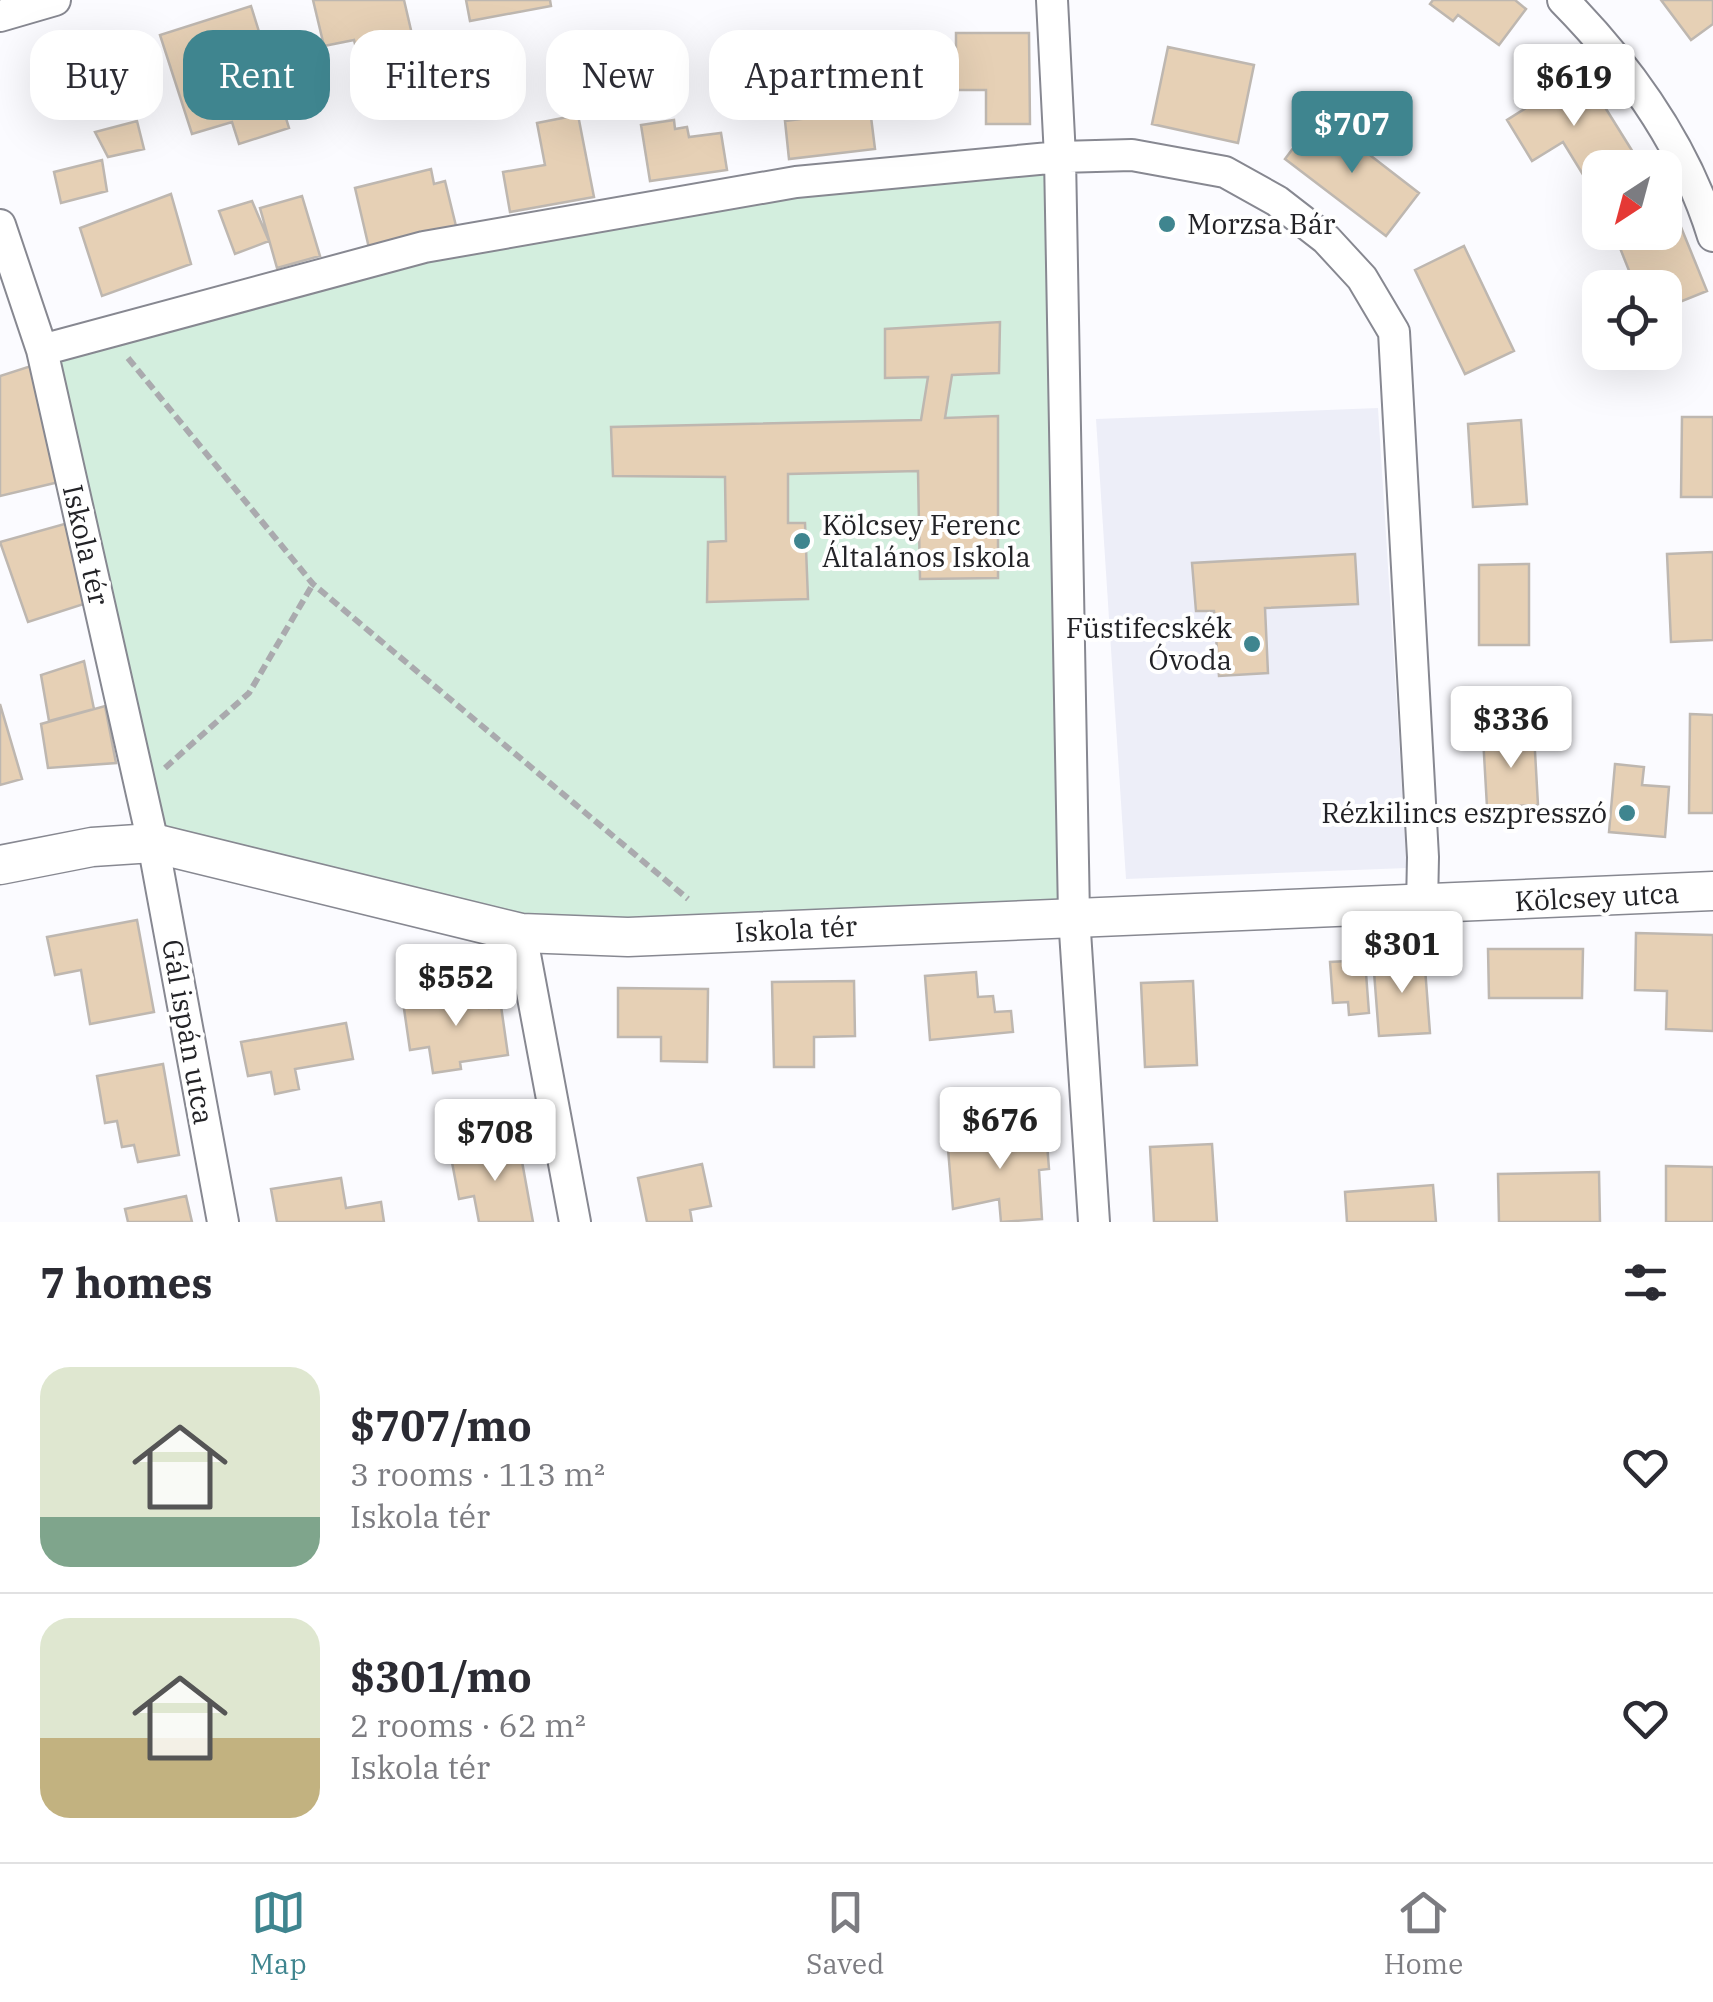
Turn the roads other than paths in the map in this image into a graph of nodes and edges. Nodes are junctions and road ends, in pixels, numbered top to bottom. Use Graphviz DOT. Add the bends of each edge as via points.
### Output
graph roads {
  1 [pos="55,0"];
  2 [pos="1052,0"];
  3 [pos="1562,0"];
  4 [pos="0,16"];
  5 [pos="1060,157"];
  6 [pos="0,225"];
  7 [pos="1713,236"];
  8 [pos="42,350"];
  9 [pos="152,843"];
  10 [pos="0,865"];
  11 [pos="1713,892"];
  12 [pos="1422,906"];
  13 [pos="1074,916"];
  14 [pos="521,933"];
  15 [pos="222,1222"];
  16 [pos="575,1222"];
  17 [pos="1094,1222"];
  1 -- 4 [label="street"];
  2 -- 5 [label="street"];
  3 -- 7 [label="street" via="1595,33 1684,159"];
  5 -- 8 [label="street" via="796,182 424,247"];
  5 -- 12 [label="street" via="1132,155 1225,172 1277,200 1326,239 1362,278 1394,332"];
  5 -- 13 [label="street"];
  6 -- 8 [label="street"];
  8 -- 9 [label="street, Iskola tér"];
  9 -- 10 [label="street"];
  9 -- 14 [label="street, Iskola tér"];
  9 -- 15 [label="street, Gál ispán utca"];
  11 -- 12 [label="street, Kölcsey utca"];
  12 -- 13 [label="street, Iskola tér"];
  13 -- 14 [label="street, Iskola tér" via="628,938"];
  13 -- 17 [label="street"];
  14 -- 16 [label="street"];
}
